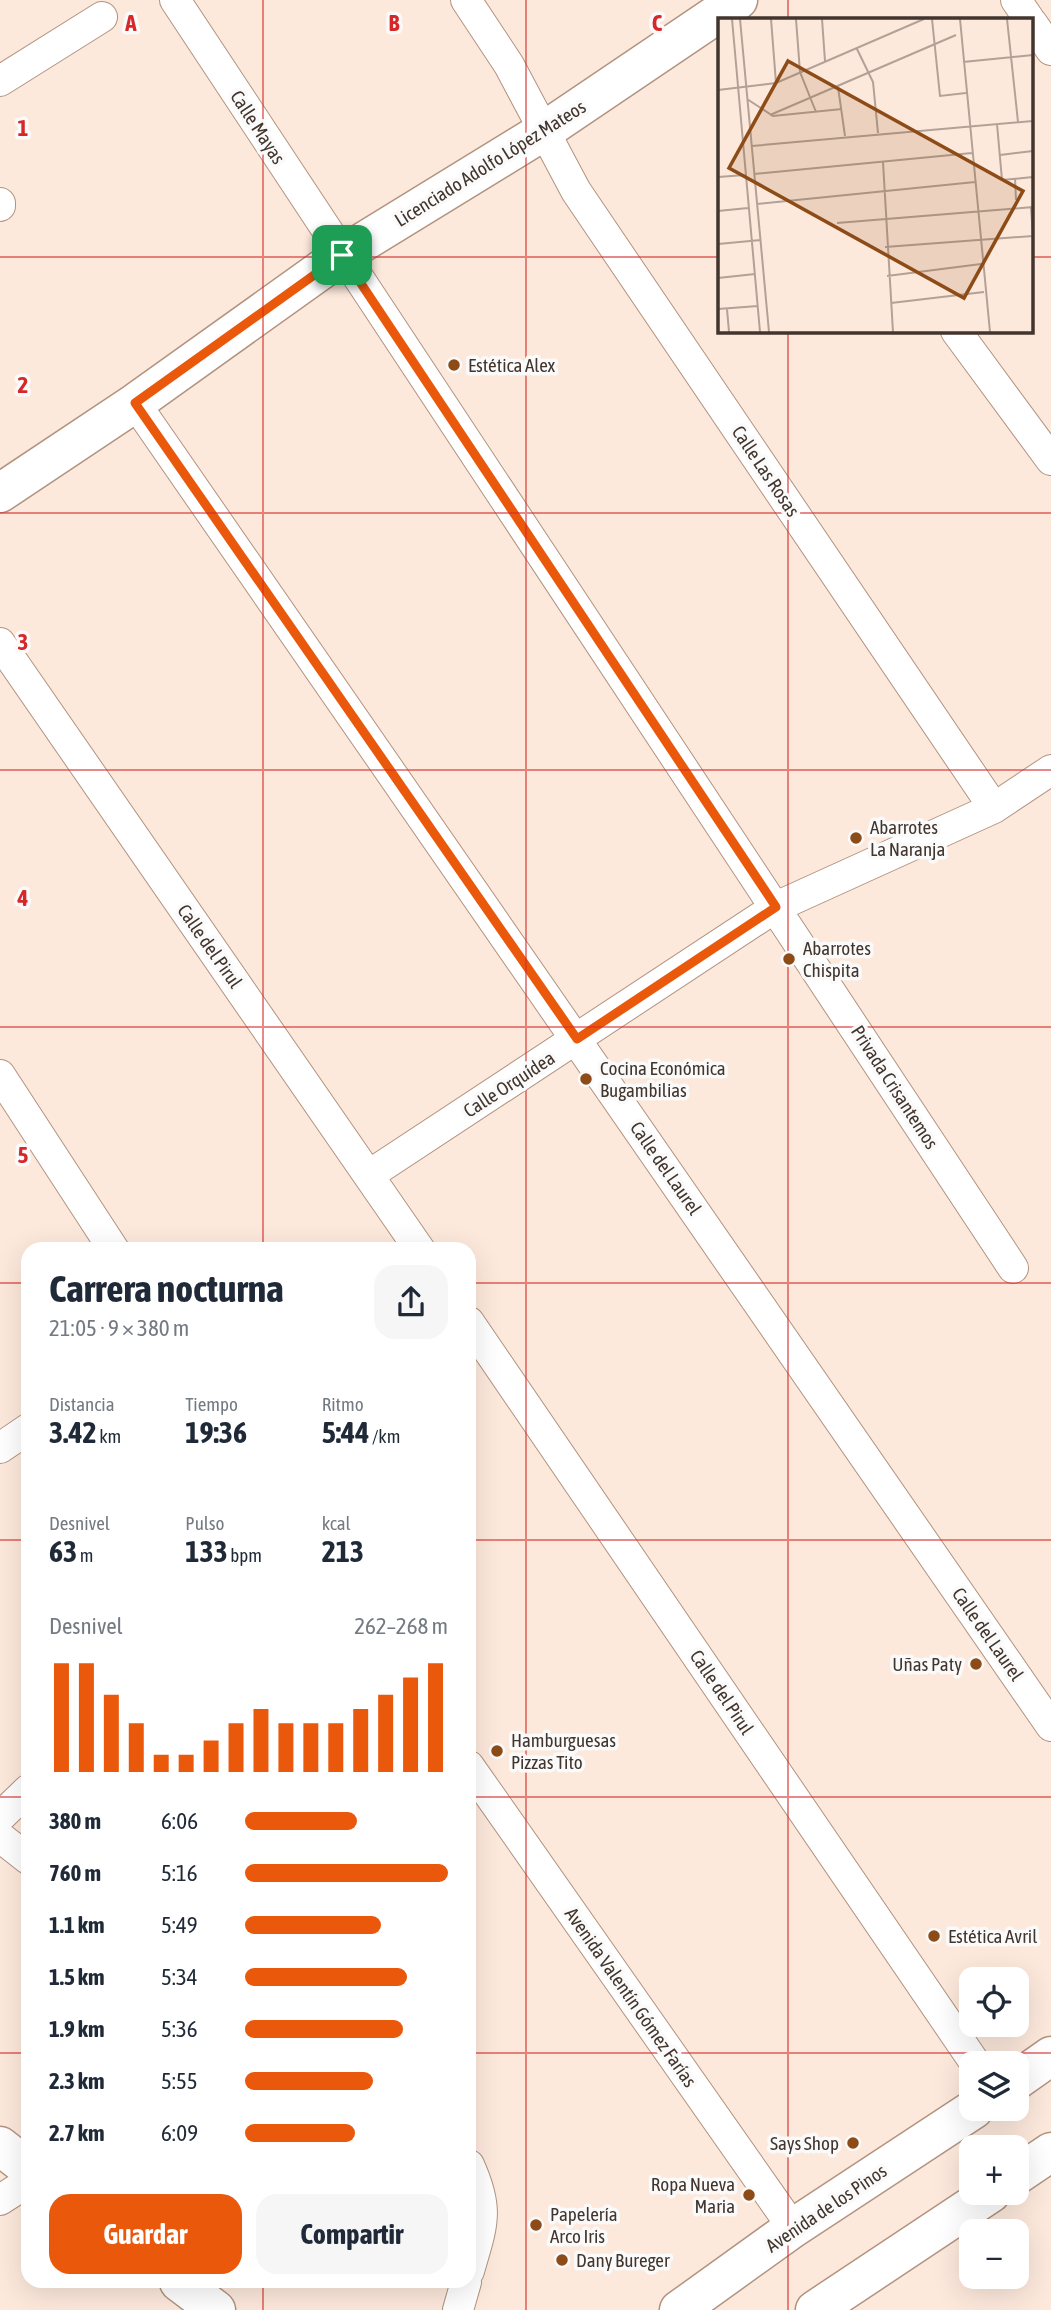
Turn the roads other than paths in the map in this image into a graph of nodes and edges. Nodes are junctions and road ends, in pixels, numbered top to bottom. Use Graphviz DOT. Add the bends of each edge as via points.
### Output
graph roads {
  1 [pos="175,0"];
  2 [pos="466,0"];
  3 [pos="1016,0"];
  4 [pos="730,10"];
  5 [pos="102,18"];
  6 [pos="1028,18"];
  7 [pos="1034,27"];
  8 [pos="1051,50"];
  9 [pos="0,81"];
  10 [pos="544,131"];
  11 [pos="342,255"];
  12 [pos="957,332"];
  13 [pos="135,403"];
  14 [pos="1051,460"];
  15 [pos="0,493"];
  16 [pos="0,643"];
  17 [pos="1051,770"];
  18 [pos="994,807"];
  19 [pos="776,907"];
  20 [pos="577,1039"];
  21 [pos="0,1075"];
  22 [pos="369,1175"];
  23 [pos="109,1242"];
  24 [pos="415,1242"];
  25 [pos="1013,1268"];
  26 [pos="476,1332"];
  27 [pos="21,1434"];
  28 [pos="0,1448"];
  29 [pos="1051,1727"];
  30 [pos="476,1776"];
  31 [pos="21,1797"];
  32 [pos="0,1817"];
  33 [pos="0,1836"];
  34 [pos="21,1853"];
  35 [pos="967,2051"];
  36 [pos="1051,2056"];
  37 [pos="1029,2072"];
  38 [pos="959,2119"];
  39 [pos="0,2146"];
  40 [pos="21,2162"];
  41 [pos="476,2180"];
  42 [pos="21,2186"];
  43 [pos="0,2200"];
  44 [pos="973,2205"];
  45 [pos="477,2210"];
  46 [pos="793,2228"];
  47 [pos="187,2288"];
  48 [pos="216,2310"];
  49 [pos="679,2310"];
  50 [pos="816,2310"];
  1 -- 11 [label="street, Calle Mayas"];
  2 -- 10 [label="street, Calle Las Rosas" via="509,65"];
  3 -- 6 [label="street"];
  4 -- 10 [label="street, Licenciado Adolfo López Mateos"];
  5 -- 9 [label="street"];
  7 -- 8 [label="street"];
  10 -- 11 [label="street, Licenciado Adolfo López Mateos"];
  10 -- 18 [label="street, Calle Las Rosas" via="576,191"];
  11 -- 13 [label="street, Licenciado Adolfo López Mateos"];
  11 -- 19 [label="street, Calle Mayas"];
  12 -- 14 [label="street"];
  13 -- 15 [label="street, Licenciado Adolfo López Mateos"];
  13 -- 20 [label="street, Calle del Laurel"];
  16 -- 22 [label="street, Calle del Pirul"];
  17 -- 18 [label="street, Calle Orquídea"];
  18 -- 19 [label="street, Calle Orquídea"];
  19 -- 20 [label="street, Calle Orquídea"];
  19 -- 25 [label="street, Privada Crisantemos"];
  20 -- 22 [label="street, Calle Orquídea"];
  20 -- 29 [label="street, Calle del Laurel"];
  21 -- 23 [label="street"];
  22 -- 24 [label="street, Calle del Pirul"];
  26 -- 35 [label="street, Calle del Pirul"];
  27 -- 28 [label="street"];
  30 -- 46 [label="street, Avenida Valentín Gómez Farías"];
  31 -- 32 [label="street"];
  33 -- 34 [label="street"];
  36 -- 37 [label="street"];
  38 -- 46 [label="street, Avenida de los Pinos"];
  39 -- 40 [label="street"];
  41 -- 45 [label="street" via="480,2189"];
  42 -- 43 [label="street"];
  44 -- 50 [label="street"];
  46 -- 49 [label="street, Avenida de los Pinos"];
  47 -- 48 [label="street"];
}
